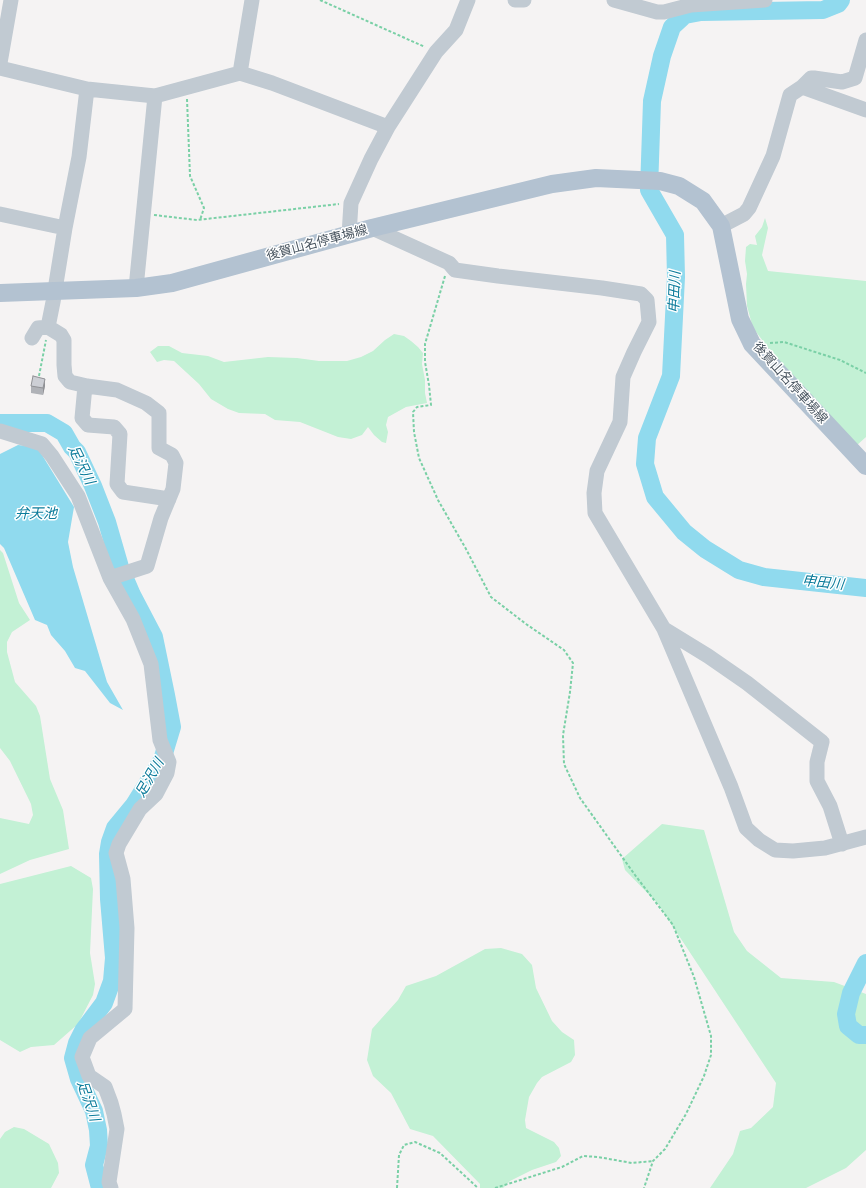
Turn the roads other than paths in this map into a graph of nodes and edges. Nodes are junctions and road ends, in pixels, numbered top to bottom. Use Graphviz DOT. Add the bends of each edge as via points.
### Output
graph roads {
  1 [pos="11,0"];
  2 [pos="252,0"];
  3 [pos="468,0"];
  4 [pos="515,0"];
  5 [pos="524,0"];
  6 [pos="614,0"];
  7 [pos="764,0"];
  8 [pos="866,40"];
  9 [pos="0,63"];
  10 [pos="0,68"];
  11 [pos="240,73"];
  12 [pos="802,88"];
  13 [pos="87,89"];
  14 [pos="155,96"];
  15 [pos="866,110"];
  16 [pos="388,127"];
  17 [pos="0,214"];
  18 [pos="722,226"];
  19 [pos="65,228"];
  20 [pos="372,228"];
  21 [pos="349,235"];
  22 [pos="136,288"];
  23 [pos="55,291"];
  24 [pos="0,293"];
  25 [pos="48,331"];
  26 [pos="32,338"];
  27 [pos="85,386"];
  28 [pos="0,431"];
  29 [pos="866,466"];
  30 [pos="169,499"];
  31 [pos="110,578"];
  32 [pos="664,629"];
  33 [pos="866,837"];
  34 [pos="842,844"];
  35 [pos="111,1188"];
  1 -- 9 [label="street"];
  2 -- 11 [label="street"];
  3 -- 16 [label="street" via="456,30 436,52"];
  4 -- 5 [label="street"];
  6 -- 7 [label="street" via="664,12 691,5"];
  8 -- 12 [label="street" via="855,78 842,82 811,78"];
  10 -- 13 [label="street"];
  11 -- 14 [label="street"];
  11 -- 16 [label="street"];
  12 -- 15 [label="street"];
  12 -- 18 [label="street" via="790,95 773,156 749,208 744,214"];
  13 -- 14 [label="street"];
  13 -- 19 [label="street" via="79,157"];
  14 -- 22 [label="street"];
  16 -- 21 [label="street" via="351,203"];
  17 -- 19 [label="street"];
  18 -- 20 [label="main road, 後賀山名停車場線" via="703,201 679,186 660,181 596,178 552,184"];
  18 -- 29 [label="main road, 後賀山名停車場線" via="740,319 752,344"];
  19 -- 23 [label="street"];
  20 -- 21 [label="main road, 後賀山名停車場線"];
  20 -- 32 [label="street" via="449,264 454,270 641,294 647,300 650,322 623,377 620,422 597,471 595,513"];
  21 -- 22 [label="main road, 後賀山名停車場線" via="172,283"];
  22 -- 23 [label="main road, 後賀山名停車場線"];
  23 -- 24 [label="main road, 後賀山名停車場線"];
  23 -- 25 [label="street"];
  25 -- 26 [label="street" via="38,328"];
  25 -- 27 [label="street" via="61,335 64,340 65,376 70,382"];
  27 -- 30 [label="street" via="117,390 146,403 159,413 159,448 172,455 176,463 173,489"];
  27 -- 30 [label="street" via="82,418 88,425 114,427 120,434 117,484 123,492"];
  28 -- 31 [label="street" via="42,444 52,456 78,496"];
  30 -- 31 [label="street" via="160,518 147,566"];
  31 -- 35 [label="street" via="133,618 151,664 160,740 169,762 167,773 156,794 140,809 118,844 116,854 122,878 127,928 124,1009 90,1038 82,1057 90,1076 105,1087 114,1114 117,1129 109,1182"];
  32 -- 34 [label="street" via="708,656 822,742 817,762 817,780 830,806"];
  32 -- 34 [label="street" via="746,828 775,850 793,852"];
  33 -- 34 [label="street"];
}
